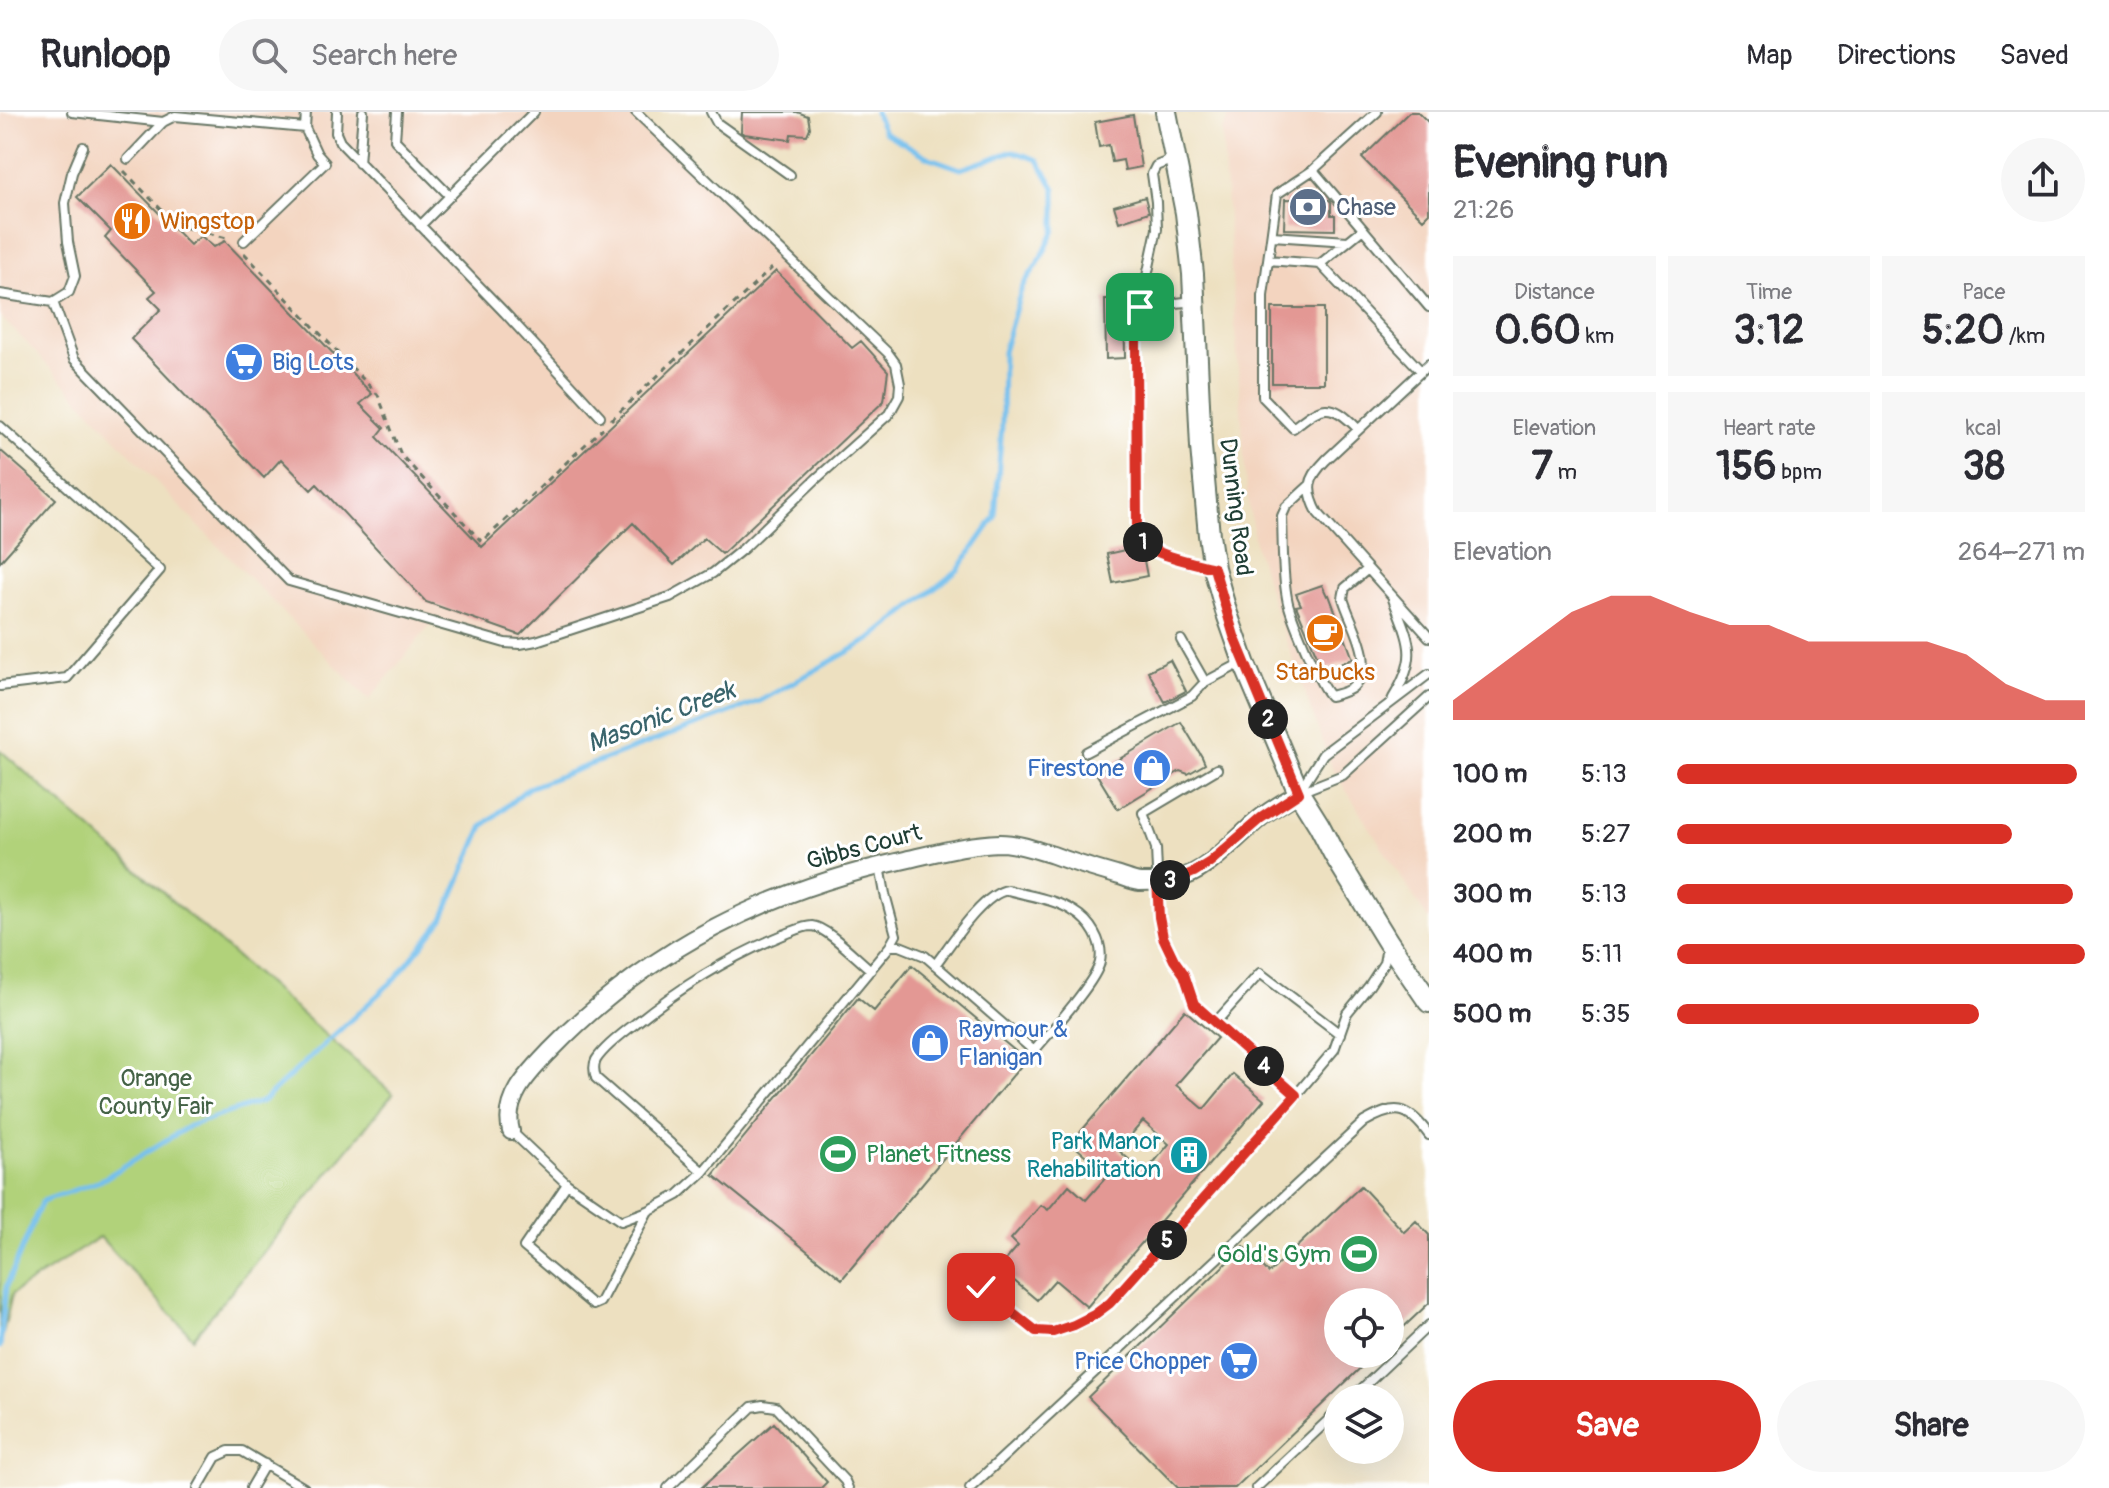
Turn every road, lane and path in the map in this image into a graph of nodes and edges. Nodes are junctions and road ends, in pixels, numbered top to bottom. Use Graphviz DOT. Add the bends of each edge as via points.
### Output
graph roads {
  1 [pos="72,112"];
  2 [pos="306,112"];
  3 [pos="337,112"];
  4 [pos="363,112"];
  5 [pos="397,112"];
  6 [pos="534,112"];
  7 [pos="636,112"];
  8 [pos="711,112"];
  9 [pos="1166,112"];
  10 [pos="1377,112"];
  11 [pos="175,114"];
  12 [pos="163,122"];
  13 [pos="305,128"];
  14 [pos="83,147"];
  15 [pos="1177,158"];
  16 [pos="128,159"];
  17 [pos="116,162"];
  18 [pos="359,163"];
  19 [pos="1313,170"];
  20 [pos="790,175"];
  21 [pos="450,196"];
  22 [pos="420,226"];
  23 [pos="1363,229"];
  24 [pos="1272,236"];
  25 [pos="230,238"];
  26 [pos="1348,241"];
  27 [pos="242,245"];
  28 [pos="1268,260"];
  29 [pos="1320,264"];
  30 [pos="772,268"];
  31 [pos="0,294"];
  32 [pos="1195,301"];
  33 [pos="53,302"];
  34 [pos="1140,307"];
  35 [pos="1429,307"];
  36 [pos="1429,364"];
  37 [pos="1421,371"];
  38 [pos="600,416"];
  39 [pos="0,426"];
  40 [pos="1358,429"];
  41 [pos="1310,485"];
  42 [pos="1214,568"];
  43 [pos="1368,569"];
  44 [pos="1391,595"];
  45 [pos="1429,637"];
  46 [pos="1181,640"];
  47 [pos="1244,662"];
  48 [pos="1429,674"];
  49 [pos="1205,682"];
  50 [pos="0,686"];
  51 [pos="1429,697"];
  52 [pos="1389,704"];
  53 [pos="1425,705"];
  54 [pos="1086,752"];
  55 [pos="1217,769"];
  56 [pos="1299,793"];
  57 [pos="1143,813"];
  58 [pos="1134,820"];
  59 [pos="880,865"];
  60 [pos="1157,880"];
  61 [pos="1388,942"];
  62 [pos="890,946"];
  63 [pos="935,965"];
  64 [pos="871,970"];
  65 [pos="1429,1002"];
  66 [pos="1215,1023"];
  67 [pos="1340,1034"];
  68 [pos="1296,1095"];
  69 [pos="511,1131"];
  70 [pos="1429,1135"];
  71 [pos="703,1172"];
  72 [pos="567,1184"];
  73 [pos="648,1211"];
  74 [pos="981,1287"];
  75 [pos="1429,1325"];
  76 [pos="1367,1384"];
  77 [pos="1324,1424"];
  78 [pos="265,1464"];
  79 [pos="198,1488"];
  80 [pos="251,1488"];
  81 [pos="304,1488"];
  82 [pos="668,1488"];
  83 [pos="848,1488"];
  84 [pos="970,1488"];
  85 [pos="1256,1488"];
  1 -- 12 [label="lane"];
  2 -- 13 [label="lane"];
  3 -- 18 [label="lane" via="338,138"];
  4 -- 18 [label="lane"];
  5 -- 21 [label="lane" via="395,140"];
  6 -- 21 [label="lane"];
  7 -- 33 [label="lane" via="888,353 896,364 899,396 889,414 713,573 670,597 536,641 505,643 289,581 74,359"];
  8 -- 20 [label="lane" via="717,123"];
  9 -- 15 [label="street, Dunning Road"];
  10 -- 19 [label="lane"];
  11 -- 12 [label="lane"];
  11 -- 13 [label="lane"];
  12 -- 16 [label="lane"];
  13 -- 27 [label="lane" via="325,163"];
  14 -- 33 [label="lane" via="65,203 75,276 69,292"];
  15 -- 32 [label="street, Dunning Road"];
  15 -- 34 [label="lane" via="1156,166 1152,174 1157,229"];
  17 -- 25 [label="path" via="176,225"];
  18 -- 22 [label="lane"];
  19 -- 23 [label="lane"];
  19 -- 24 [label="lane" via="1277,194"];
  21 -- 22 [label="lane"];
  22 -- 38 [label="lane"];
  23 -- 26 [label="lane"];
  23 -- 35 [label="lane"];
  24 -- 26 [label="lane"];
  24 -- 28 [label="lane"];
  26 -- 29 [label="lane"];
  27 -- 30 [label="path" via="378,395 401,455 482,542"];
  28 -- 29 [label="lane"];
  28 -- 40 [label="lane" via="1263,397 1293,428 1316,410 1330,409"];
  29 -- 37 [label="lane"];
  31 -- 33 [label="lane"];
  32 -- 34 [label="lane"];
  32 -- 42 [label="street, Dunning Road" via="1201,447"];
  34 -- 42 [label="lane" via="1137,530 1144,544 1157,551"];
  36 -- 37 [label="lane"];
  37 -- 40 [label="lane"];
  39 -- 50 [label="lane" via="160,570 67,678"];
  40 -- 41 [label="lane" via="1316,470"];
  41 -- 43 [label="lane" via="1318,513"];
  41 -- 43 [label="lane" via="1282,516 1287,600 1330,696 1353,687 1363,672 1365,660 1343,598 1345,588"];
  42 -- 47 [label="street, Dunning Road"];
  43 -- 44 [label="lane"];
  44 -- 45 [label="lane"];
  44 -- 52 [label="lane" via="1410,649 1408,671"];
  46 -- 49 [label="lane"];
  47 -- 49 [label="lane"];
  47 -- 56 [label="street, Dunning Road"];
  48 -- 52 [label="lane"];
  49 -- 54 [label="lane" via="1192,696"];
  51 -- 53 [label="lane"];
  52 -- 56 [label="lane" via="1323,754"];
  53 -- 56 [label="lane" via="1343,775"];
  55 -- 57 [label="lane"];
  56 -- 60 [label="street, Gibbs Court" via="1194,872"];
  56 -- 61 [label="street, Dunning Road"];
  57 -- 58 [label="lane"];
  57 -- 60 [label="lane" via="1156,848"];
  59 -- 60 [label="street, Gibbs Court" via="1004,843 1139,882"];
  59 -- 62 [label="lane" via="896,935"];
  59 -- 69 [label="street, Gibbs Court" via="750,909 624,984 524,1080 509,1112"];
  60 -- 66 [label="lane" via="1163,937 1194,1004"];
  61 -- 65 [label="street, Dunning Road"];
  61 -- 67 [label="lane" via="1384,963 1347,1013"];
  62 -- 63 [label="lane" via="925,956"];
  62 -- 64 [label="lane"];
  63 -- 63 [label="lane" via="1034,1051 1092,980 1100,950 1094,931 1074,911 1008,890 986,900"];
  64 -- 71 [label="lane"];
  64 -- 71 [label="lane" via="824,931 803,928 713,968 634,1024 596,1061 596,1078"];
  66 -- 67 [label="lane" via="1260,973"];
  66 -- 68 [label="lane"];
  67 -- 68 [label="lane" via="1334,1050"];
  68 -- 74 [label="lane" via="1094,1315 1053,1332 1036,1331"];
  69 -- 72 [label="lane"];
  70 -- 84 [label="lane" via="1418,1119 1402,1110 1383,1110 1364,1122"];
  71 -- 73 [label="lane" via="678,1195"];
  72 -- 73 [label="lane" via="621,1221"];
  72 -- 73 [label="lane" via="524,1247 593,1305 600,1302"];
  75 -- 76 [label="lane"];
  77 -- 85 [label="lane"];
  78 -- 79 [label="lane" via="242,1451 229,1451 216,1457"];
  78 -- 80 [label="lane"];
  78 -- 81 [label="lane"];
  82 -- 83 [label="lane" via="752,1407 763,1405 776,1407"];
}
